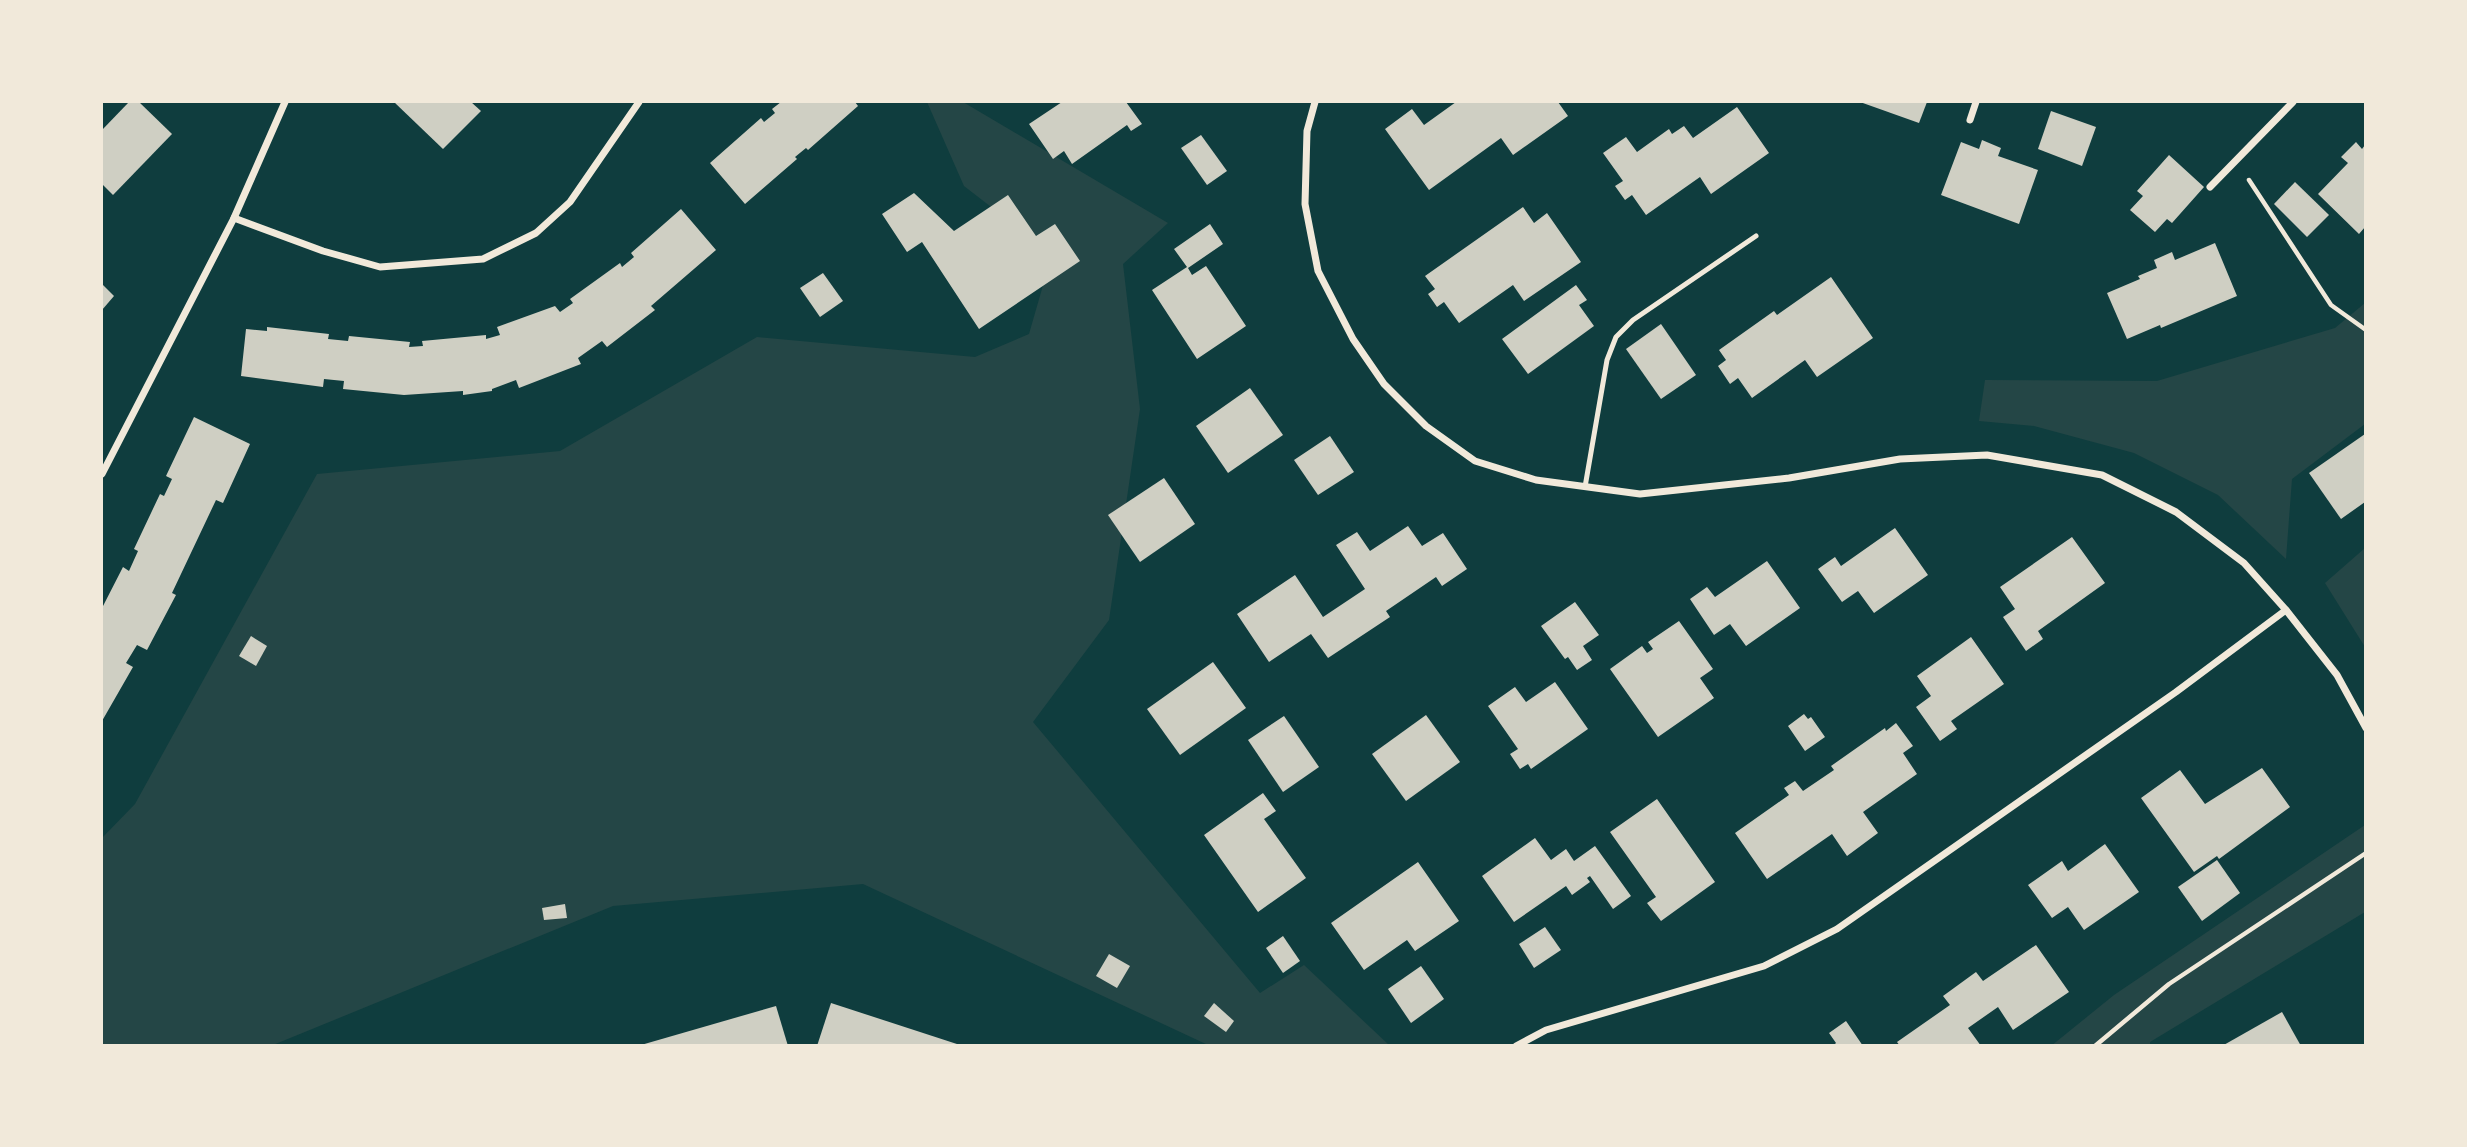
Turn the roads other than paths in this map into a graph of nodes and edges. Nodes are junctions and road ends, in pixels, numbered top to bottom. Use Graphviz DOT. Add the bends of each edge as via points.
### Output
graph roads {
  1 [pos="285,102"];
  2 [pos="639,102"];
  3 [pos="1315,102"];
  4 [pos="1976,102"];
  5 [pos="2293,102"];
  6 [pos="1970,120"];
  7 [pos="2210,187"];
  8 [pos="234,218"];
  9 [pos="1755,236"];
  10 [pos="102,474"];
  11 [pos="1585,487"];
  12 [pos="2286,610"];
  13 [pos="2365,727"];
  14 [pos="1516,1045"];
  1 -- 8 [label="street"];
  2 -- 8 [label="street" via="570,202 536,233 483,258 380,267"];
  3 -- 11 [label="street" via="1307,131 1305,204 1318,271 1353,339 1384,384 1426,426 1475,461 1536,480"];
  4 -- 6 [label="street"];
  5 -- 7 [label="street"];
  8 -- 10 [label="street"];
  9 -- 11 [label="lane" via="1633,320 1616,337 1607,360"];
  11 -- 12 [label="street" via="1640,494 1789,478 1900,459 1987,455 2040,463 2102,475 2176,512 2244,563"];
  12 -- 13 [label="street" via="2337,675"];
  12 -- 14 [label="street" via="1838,929 1764,965 1546,1030"];
}
